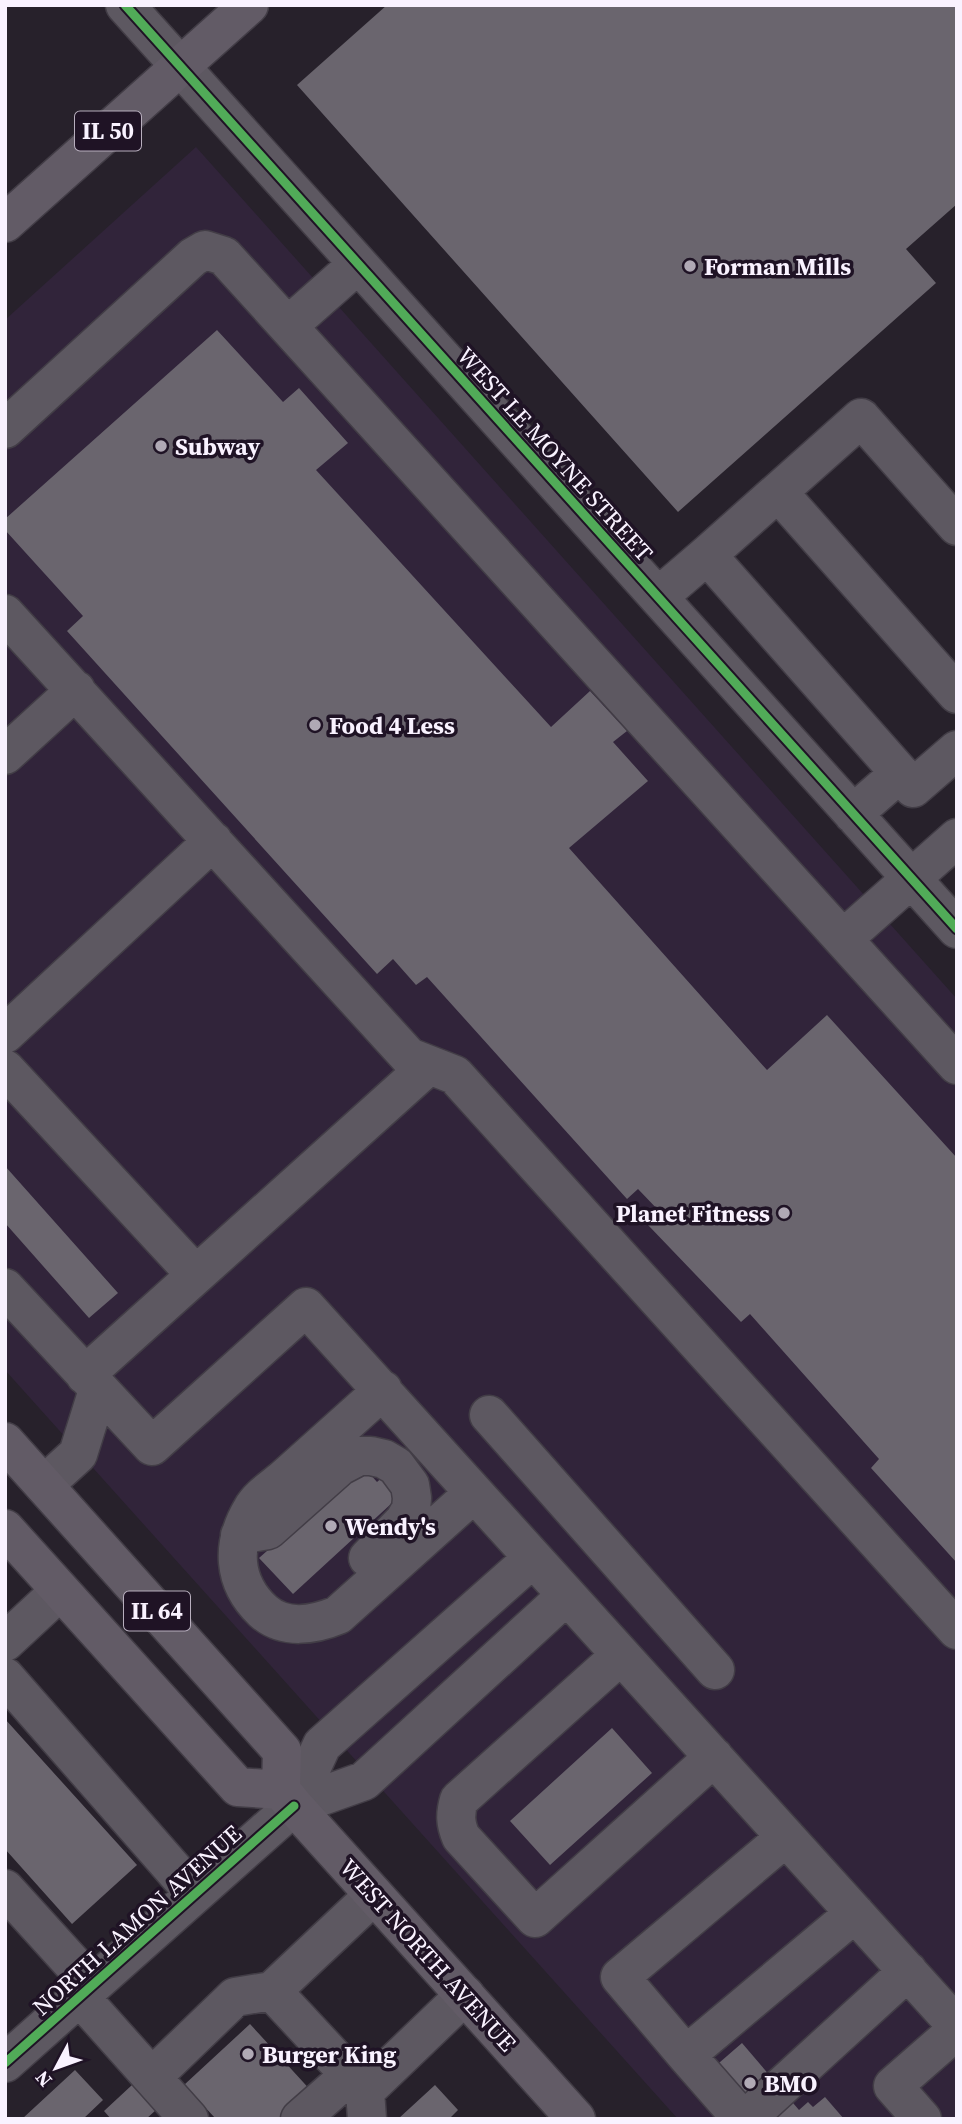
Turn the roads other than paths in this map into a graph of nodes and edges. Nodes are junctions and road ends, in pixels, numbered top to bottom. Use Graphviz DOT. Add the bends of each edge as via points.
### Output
graph roads {
  1 [pos="125,5"];
  2 [pos="249,5"];
  3 [pos="181,66"];
  4 [pos="5,223"];
  5 [pos="358,264"];
  6 [pos="288,327"];
  7 [pos="5,429"];
  8 [pos="778,492"];
  9 [pos="957,526"];
  10 [pos="707,555"];
  11 [pos="658,597"];
  12 [pos="7,620"];
  13 [pos="76,690"];
  14 [pos="957,694"];
  15 [pos="957,750"];
  16 [pos="5,755"];
  17 [pos="900,773"];
  18 [pos="853,814"];
  19 [pos="957,838"];
  20 [pos="213,841"];
  21 [pos="911,878"];
  22 [pos="957,929"];
  23 [pos="843,939"];
  24 [pos="5,1034"];
  25 [pos="429,1065"];
  26 [pos="957,1065"];
  27 [pos="5,1069"];
  28 [pos="195,1275"];
  29 [pos="5,1288"];
  30 [pos="91,1382"];
  31 [pos="383,1390"];
  32 [pos="489,1415"];
  33 [pos="5,1442"];
  34 [pos="44,1485"];
  35 [pos="474,1493"];
  36 [pos="5,1529"];
  37 [pos="240,1535"];
  38 [pos="533,1558"];
  39 [pos="61,1591"];
  40 [pos="566,1596"];
  41 [pos="338,1615"];
  42 [pos="957,1630"];
  43 [pos="5,1642"];
  44 [pos="621,1655"];
  45 [pos="715,1670"];
  46 [pos="5,1677"];
  47 [pos="713,1757"];
  48 [pos="287,1798"];
  49 [pos="786,1837"];
  50 [pos="5,1889"];
  51 [pos="195,1894"];
  52 [pos="374,1895"];
  53 [pos="855,1913"];
  54 [pos="908,1971"];
  55 [pos="86,1991"];
  56 [pos="272,1992"];
  57 [pos="465,1995"];
  58 [pos="957,2028"];
  59 [pos="686,2055"];
  60 [pos="5,2063"];
  61 [pos="152,2077"];
  62 [pos="361,2095"];
  63 [pos="190,2119"];
  64 [pos="300,2119"];
  65 [pos="576,2119"];
  66 [pos="744,2119"];
  67 [pos="922,2119"];
  1 -- 3 [label="street, WEST LE MOYNE STREET"];
  2 -- 3 [label="main road, IL 50"];
  3 -- 4 [label="main road, IL 50"];
  3 -- 5 [label="street, WEST LE MOYNE STREET"];
  5 -- 6 [label="street"];
  5 -- 11 [label="street, WEST LE MOYNE STREET"];
  6 -- 7 [label="street" via="224,256 205,250"];
  6 -- 23 [label="street"];
  8 -- 9 [label="street" via="861,418"];
  8 -- 10 [label="street"];
  8 -- 14 [label="street"];
  10 -- 11 [label="street"];
  10 -- 17 [label="street"];
  11 -- 18 [label="street, WEST LE MOYNE STREET"];
  12 -- 13 [label="street"];
  13 -- 16 [label="street"];
  13 -- 20 [label="street"];
  15 -- 17 [label="street" via="913,788"];
  17 -- 18 [label="street"];
  18 -- 21 [label="street, WEST LE MOYNE STREET"];
  19 -- 21 [label="street"];
  20 -- 24 [label="street"];
  20 -- 25 [label="street" via="409,1057"];
  21 -- 22 [label="street, WEST LE MOYNE STREET"];
  21 -- 23 [label="street"];
  23 -- 26 [label="street"];
  25 -- 28 [label="street"];
  25 -- 42 [label="street" via="455,1075"];
  27 -- 28 [label="street"];
  28 -- 30 [label="street"];
  29 -- 30 [label="street"];
  30 -- 31 [label="street" via="152,1446 306,1307"];
  30 -- 34 [label="street" via="78,1454"];
  31 -- 35 [label="street"];
  31 -- 37 [label="street" via="253,1507"];
  32 -- 45 [label="street"];
  33 -- 34 [label="main road, IL 64"];
  34 -- 48 [label="main road, IL 64" via="282,1751"];
  35 -- 38 [label="street"];
  35 -- 41 [label="street"];
  36 -- 39 [label="main road, IL 64"];
  37 -- 41 [label="street" via="236,1559 245,1589 264,1612 286,1623 307,1624"];
  37 -- 41 [label="street" via="268,1530 340,1466 359,1456 384,1459 396,1466 410,1485 411,1508 361,1565"];
  38 -- 40 [label="street"];
  38 -- 48 [label="street" via="321,1745"];
  39 -- 43 [label="street"];
  39 -- 48 [label="main road, IL 64" via="238,1787"];
  40 -- 44 [label="street"];
  40 -- 48 [label="street" via="364,1781"];
  44 -- 47 [label="street"];
  44 -- 47 [label="street" via="459,1800 455,1812 461,1837 535,1918"];
  46 -- 51 [label="street"];
  47 -- 49 [label="street"];
  48 -- 51 [label="street, NORTH LAMON AVENUE"];
  48 -- 52 [label="main road, WEST NORTH AVENUE"];
  49 -- 53 [label="street"];
  49 -- 59 [label="street" via="620,1977"];
  50 -- 55 [label="street"];
  51 -- 55 [label="street, NORTH LAMON AVENUE"];
  52 -- 56 [label="street"];
  52 -- 57 [label="main road, WEST NORTH AVENUE"];
  53 -- 54 [label="street"];
  53 -- 59 [label="street"];
  54 -- 58 [label="street"];
  54 -- 66 [label="street"];
  55 -- 60 [label="street, NORTH LAMON AVENUE"];
  55 -- 61 [label="street"];
  56 -- 61 [label="street" via="235,1997"];
  56 -- 62 [label="street"];
  57 -- 62 [label="street"];
  57 -- 65 [label="main road, WEST NORTH AVENUE"];
  58 -- 67 [label="street" via="893,2087"];
  59 -- 66 [label="street"];
  61 -- 63 [label="street"];
  62 -- 64 [label="street"];
}
